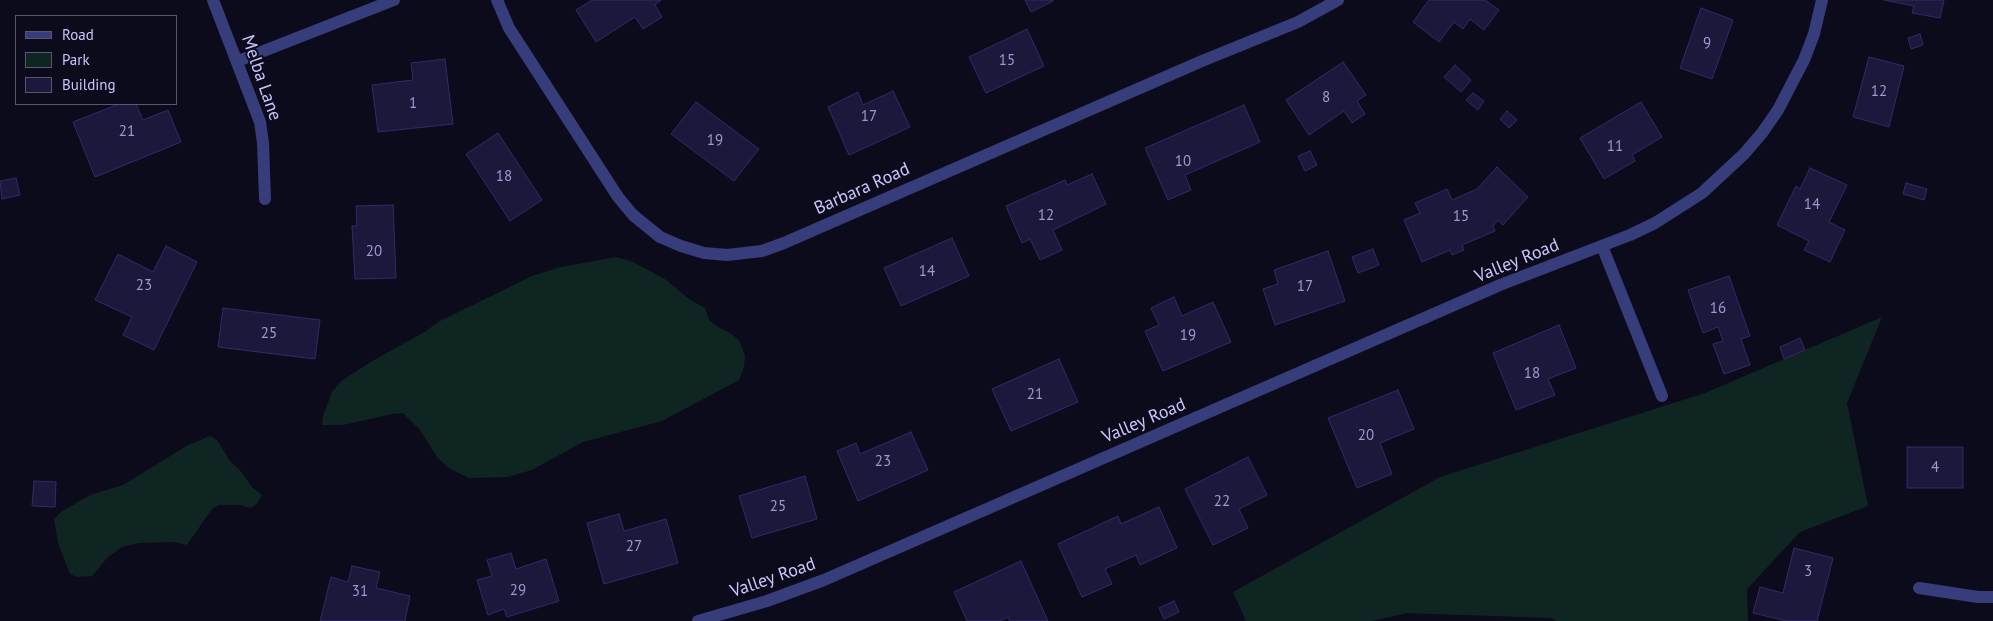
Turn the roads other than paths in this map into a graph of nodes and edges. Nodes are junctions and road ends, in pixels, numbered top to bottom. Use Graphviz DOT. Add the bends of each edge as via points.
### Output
graph roads {
  1 [pos="213,0"];
  2 [pos="394,0"];
  3 [pos="497,0"];
  4 [pos="1338,0"];
  5 [pos="1822,0"];
  6 [pos="238,61"];
  7 [pos="265,199"];
  8 [pos="1602,246"];
  9 [pos="1662,396"];
  10 [pos="1919,588"];
  11 [pos="1993,597"];
  12 [pos="698,621"];
  1 -- 6 [label="street, Melba Lane"];
  2 -- 6 [label="street"];
  3 -- 4 [label="street, Barbara Road" via="509,28 618,197 633,215 660,237 681,246 704,253 728,255 756,252 784,243 1298,22"];
  5 -- 8 [label="street, Valley Road" via="1814,34 1792,86 1744,154 1702,193 1679,209"];
  6 -- 7 [label="street, Melba Lane" via="260,122"];
  8 -- 9 [label="street"];
  8 -- 12 [label="street, Valley Road" via="1500,285 824,580 768,601"];
  10 -- 11 [label="street"];
}
